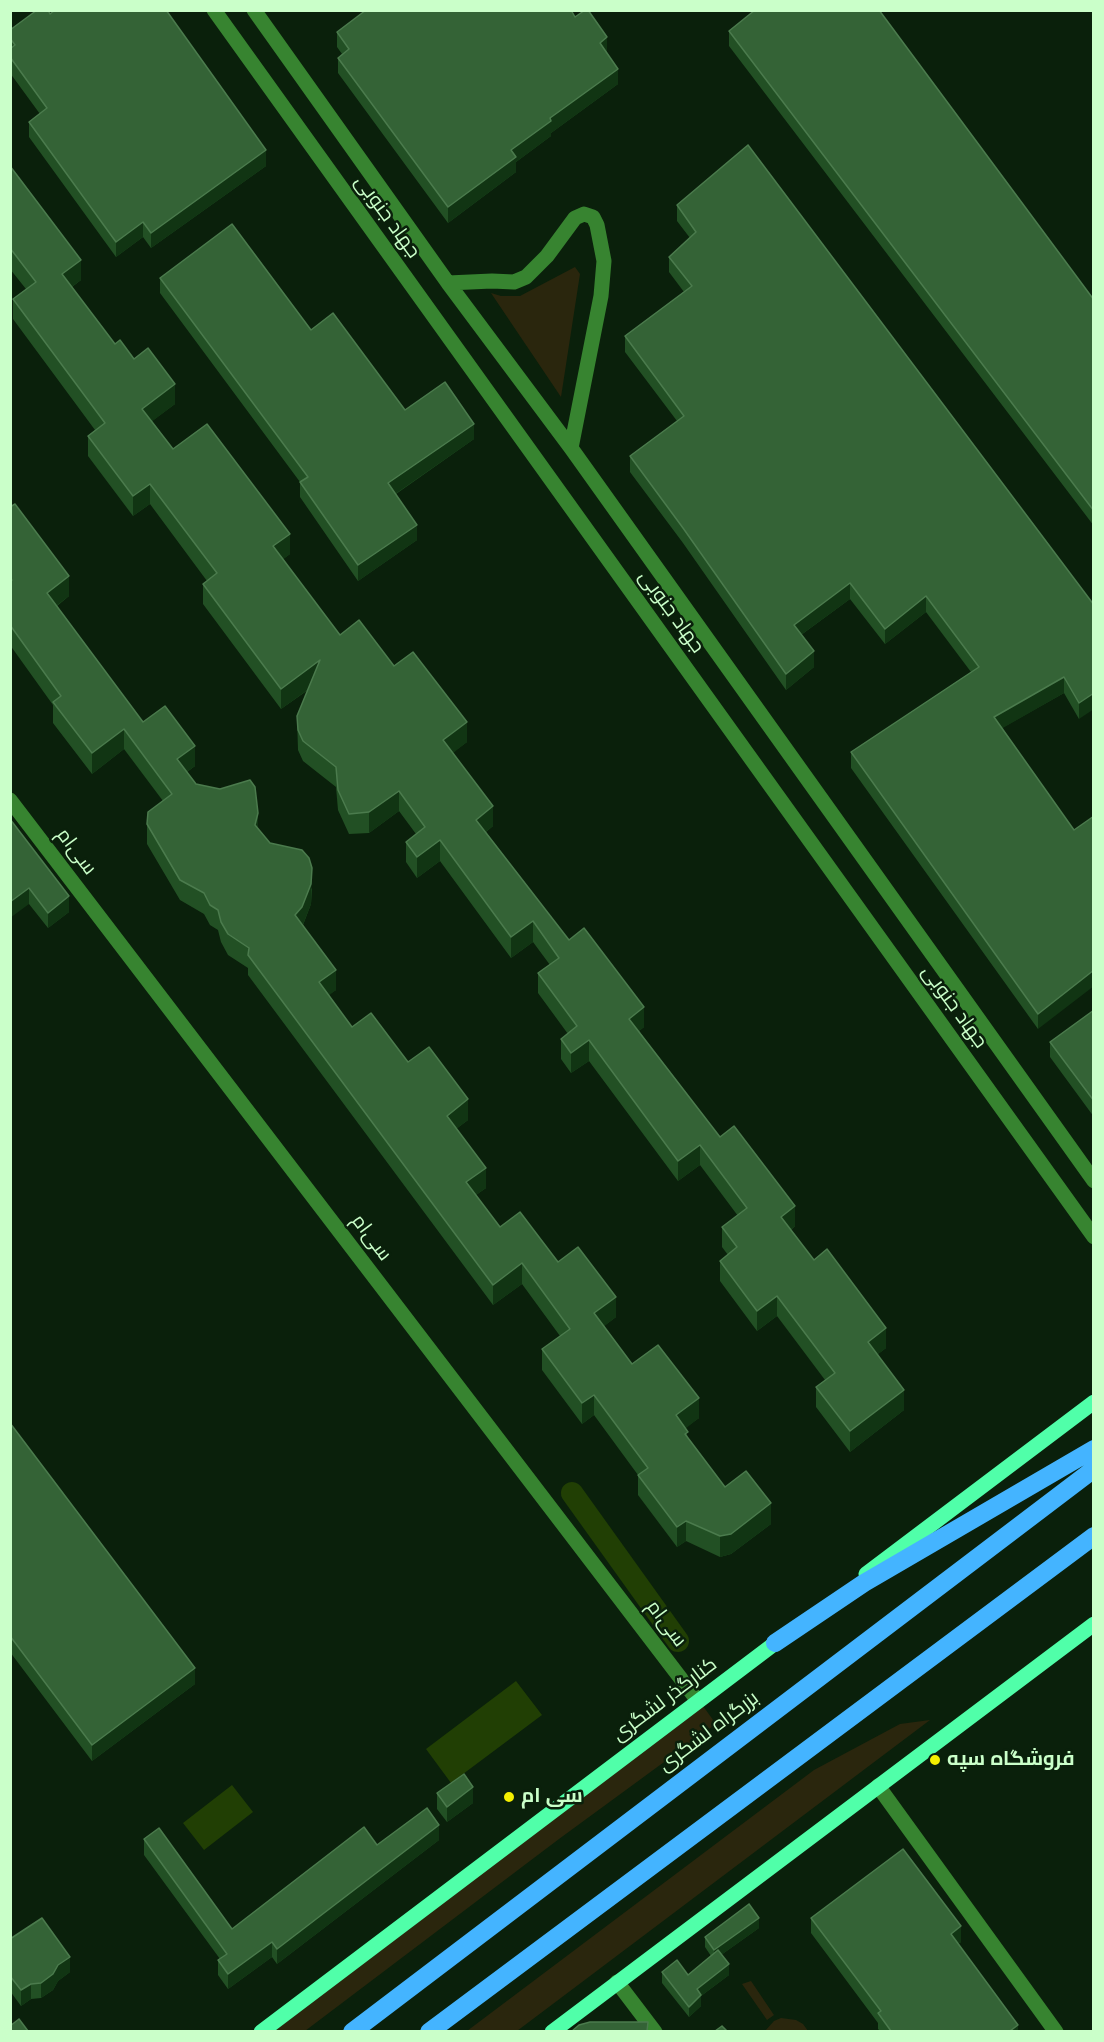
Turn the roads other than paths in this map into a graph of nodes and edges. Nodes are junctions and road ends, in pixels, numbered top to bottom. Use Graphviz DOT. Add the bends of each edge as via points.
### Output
graph roads {
  1 [pos="214,10"];
  2 [pos="254,10"];
  3 [pos="448,283"];
  4 [pos="571,448"];
  5 [pos="10,800"];
  6 [pos="1094,1181"];
  7 [pos="1094,1237"];
  8 [pos="1094,1402"];
  9 [pos="1094,1449"];
  10 [pos="1094,1468"];
  11 [pos="1094,1536"];
  12 [pos="1094,1624"];
  13 [pos="774,1643"];
  14 [pos="698,1701"];
  15 [pos="878,1786"];
  16 [pos="617,1982"];
  17 [pos="261,2031"];
  18 [pos="352,2031"];
  19 [pos="429,2031"];
  20 [pos="552,2031"];
  21 [pos="655,2031"];
  22 [pos="1056,2031"];
  1 -- 7 [label="street, جهاد جنوبی"];
  2 -- 3 [label="street, جهاد جنوبی"];
  3 -- 4 [label="street, جهاد جنوبی"];
  3 -- 4 [label="street" via="514,282 526,277 575,218 584,214 593,217 604,261 601,296"];
  4 -- 6 [label="street, جهاد جنوبی"];
  5 -- 14 [label="street, سی‌ام"];
  8 -- 13 [label="main road, کنارگذر لشگری"];
  9 -- 13 [label="highway" via="864,1583"];
  10 -- 18 [label="highway, بزرگراه لشگری"];
  11 -- 19 [label="highway"];
  12 -- 15 [label="main road"];
  13 -- 14 [label="main road, کنارگذر لشگری"];
  14 -- 17 [label="main road, کنارگذر لشگری"];
  15 -- 16 [label="main road"];
  15 -- 22 [label="street"];
  16 -- 20 [label="main road"];
  16 -- 21 [label="street"];
}
